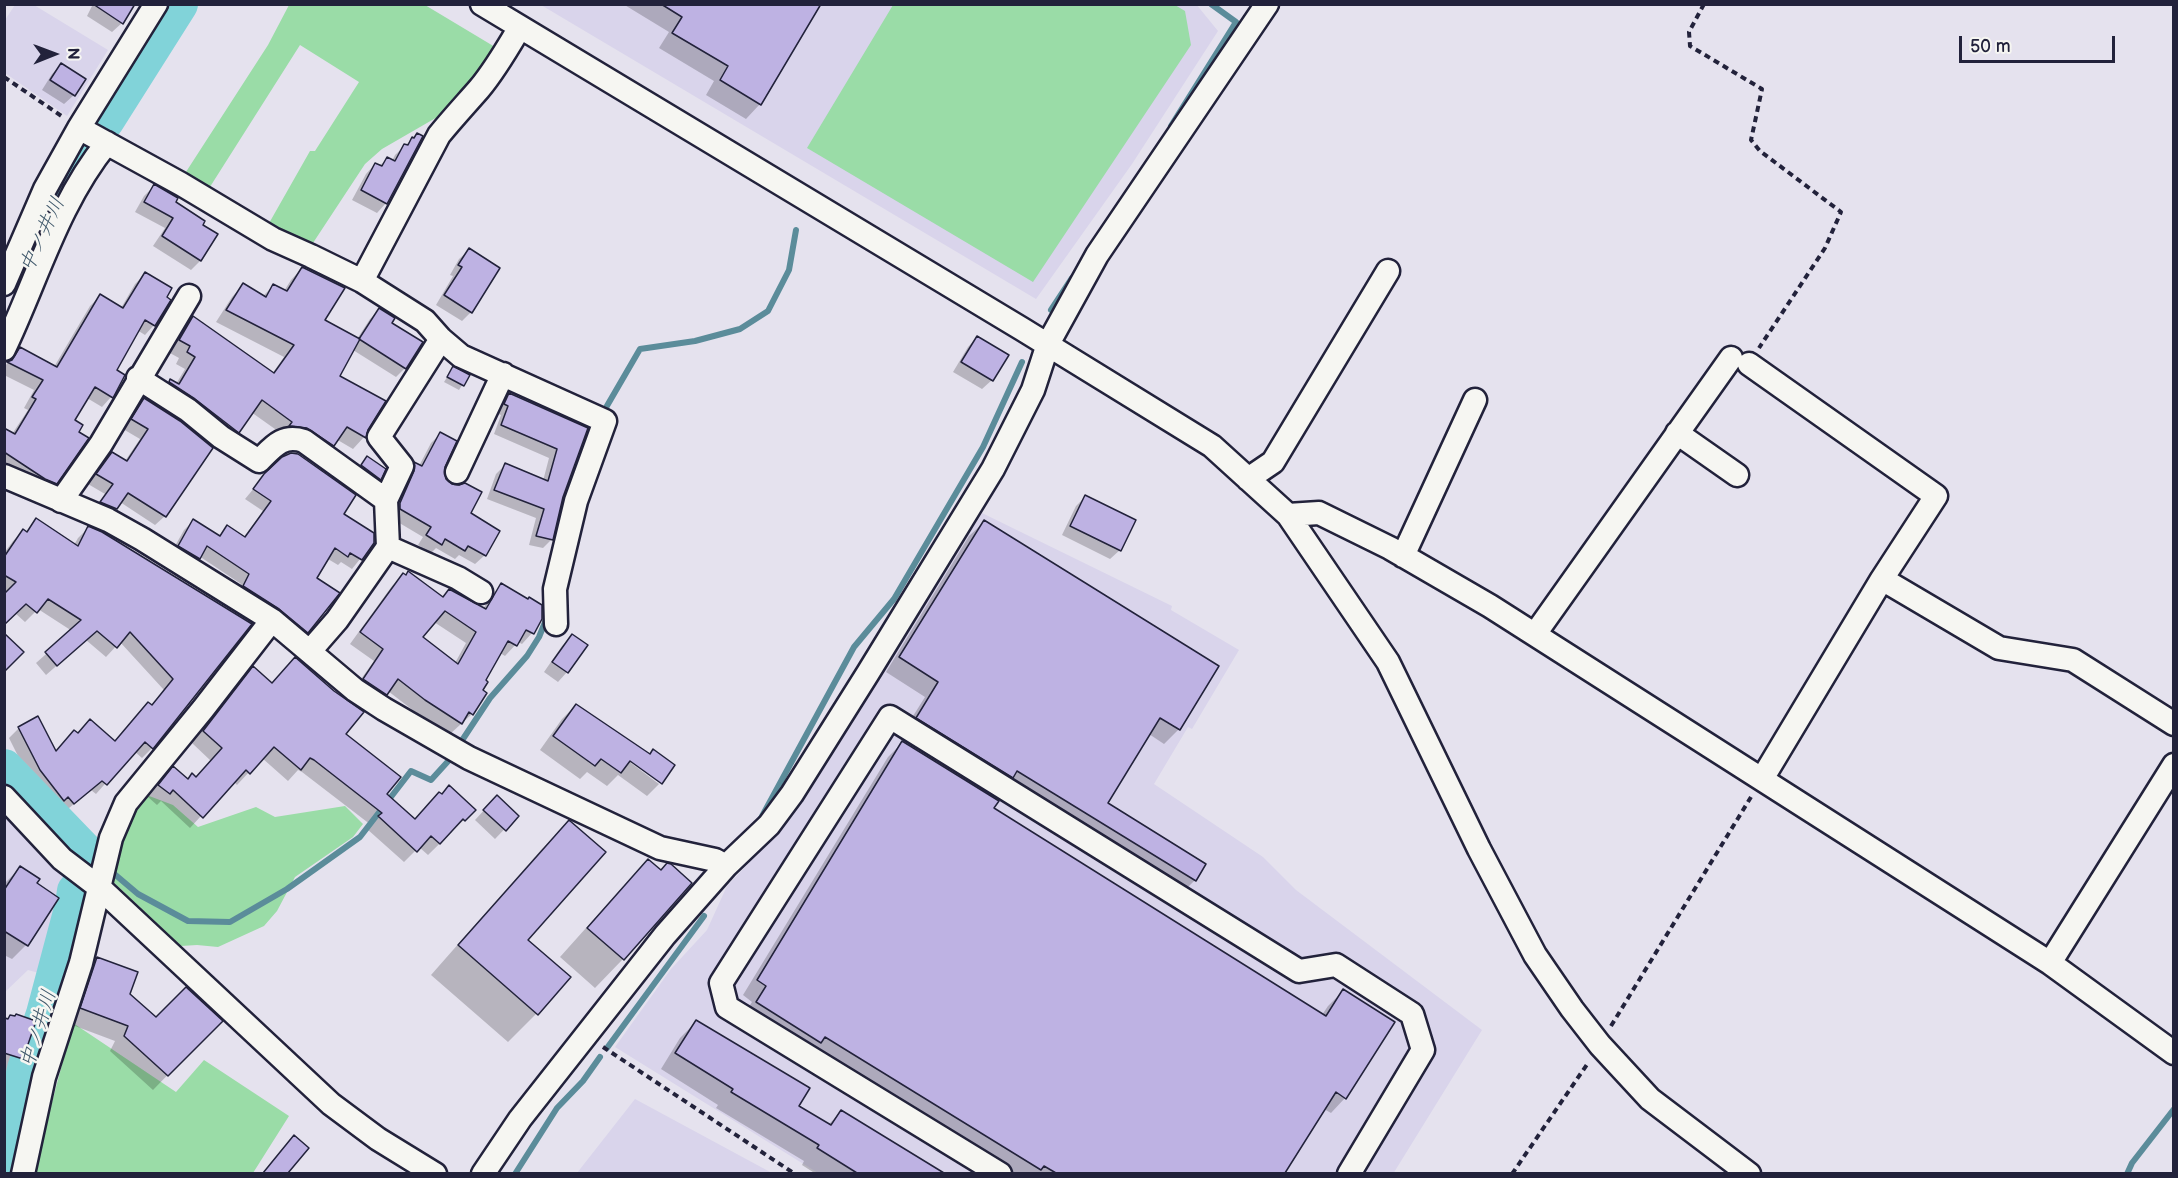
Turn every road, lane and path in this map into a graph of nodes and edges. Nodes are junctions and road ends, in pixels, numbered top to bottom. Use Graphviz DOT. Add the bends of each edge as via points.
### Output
graph roads {
  1 [pos="156,4"];
  2 [pos="482,4"];
  3 [pos="1267,4"];
  4 [pos="1704,4"];
  5 [pos="520,27"];
  6 [pos="4,77"];
  7 [pos="79,128"];
  8 [pos="107,143"];
  9 [pos="1388,271"];
  10 [pos="362,281"];
  11 [pos="4,284"];
  12 [pos="189,296"];
  13 [pos="441,339"];
  14 [pos="1048,344"];
  15 [pos="4,349"];
  16 [pos="1740,361"];
  17 [pos="503,374"];
  18 [pos="138,378"];
  19 [pos="1475,400"];
  20 [pos="1677,433"];
  21 [pos="457,472"];
  22 [pos="1737,475"];
  23 [pos="4,476"];
  24 [pos="1248,479"];
  25 [pos="386,500"];
  26 [pos="62,501"];
  27 [pos="1288,515"];
  28 [pos="388,548"];
  29 [pos="1403,556"];
  30 [pos="1882,579"];
  31 [pos="481,592"];
  32 [pos="273,620"];
  33 [pos="556,624"];
  34 [pos="1534,634"];
  35 [pos="310,651"];
  36 [pos="2174,724"];
  37 [pos="2174,765"];
  38 [pos="1762,779"];
  39 [pos="4,797"];
  40 [pos="726,867"];
  41 [pos="100,888"];
  42 [pos="2050,963"];
  43 [pos="585,1035"];
  44 [pos="1600,1046"];
  45 [pos="2174,1053"];
  46 [pos="22,1173"];
  47 [pos="435,1173"];
  48 [pos="483,1173"];
  49 [pos="795,1173"];
  50 [pos="1000,1173"];
  51 [pos="1349,1173"];
  52 [pos="1512,1173"];
  53 [pos="1749,1173"];
  1 -- 7 [label="street"];
  2 -- 5 [label="street"];
  3 -- 14 [label="street" via="1097,255"];
  4 -- 16 [label="path" via="1689,32 1690,46 1761,89 1751,140 1760,152 1840,212 1825,248"];
  5 -- 10 [label="street" via="505,54 440,135"];
  5 -- 14 [label="street"];
  6 -- 7 [label="path"];
  7 -- 8 [label="street"];
  7 -- 11 [label="street" via="45,189"];
  8 -- 10 [label="street" via="273,239"];
  8 -- 15 [label="street" via="84,173 66,207"];
  9 -- 24 [label="street" via="1273,462"];
  10 -- 13 [label="street" via="425,321"];
  12 -- 18 [label="street"];
  13 -- 17 [label="street" via="461,356"];
  13 -- 25 [label="street" via="379,437 402,466"];
  14 -- 24 [label="street" via="1212,446"];
  14 -- 40 [label="street" via="1034,390 993,469 868,674 786,802 769,825"];
  16 -- 20 [label="street"];
  16 -- 30 [label="street" via="1936,496"];
  17 -- 21 [label="street"];
  17 -- 33 [label="street" via="605,422 573,512 555,589"];
  18 -- 25 [label="street" via="259,461 282,439 296,438"];
  18 -- 26 [label="street" via="101,444"];
  19 -- 29 [label="street"];
  20 -- 22 [label="street"];
  20 -- 34 [label="street"];
  23 -- 26 [label="street"];
  24 -- 27 [label="street"];
  25 -- 28 [label="street"];
  26 -- 32 [label="street" via="133,534"];
  27 -- 29 [label="street" via="1319,513"];
  27 -- 44 [label="street" via="1389,662 1535,955"];
  28 -- 31 [label="street"];
  28 -- 35 [label="street"];
  29 -- 34 [label="street"];
  30 -- 36 [label="street" via="1999,648 2073,660"];
  30 -- 38 [label="street"];
  32 -- 35 [label="street"];
  32 -- 41 [label="street" via="126,803 111,838"];
  34 -- 38 [label="street"];
  35 -- 40 [label="street" via="355,690 469,758 660,848 715,860"];
  37 -- 42 [label="street"];
  38 -- 42 [label="street"];
  38 -- 44 [label="path"];
  39 -- 41 [label="street" via="62,859"];
  40 -- 43 [label="street" via="665,935"];
  41 -- 46 [label="street" via="81,963 44,1077"];
  41 -- 47 [label="street" via="331,1104 378,1139"];
  42 -- 45 [label="street"];
  43 -- 48 [label="street"];
  43 -- 49 [label="path"];
  44 -- 52 [label="path"];
  44 -- 53 [label="street" via="1650,1099"];
  50 -- 51 [label="street" via="727,1007 722,983 890,717 1299,971 1335,965 1412,1014 1423,1050"];
}
